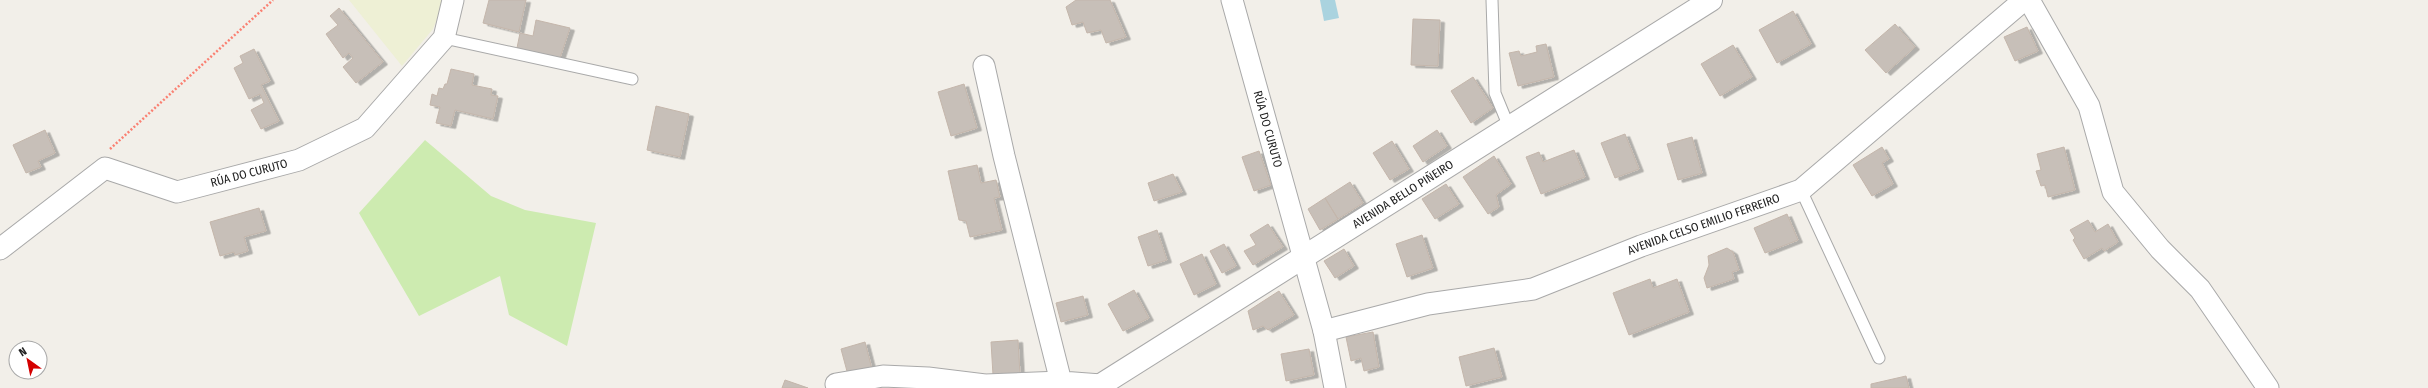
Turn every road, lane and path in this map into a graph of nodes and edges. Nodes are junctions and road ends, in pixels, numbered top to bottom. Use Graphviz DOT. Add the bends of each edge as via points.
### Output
graph roads {
  1 [pos="273,0"];
  2 [pos="453,0"];
  3 [pos="1232,0"];
  4 [pos="1492,0"];
  5 [pos="1711,0"];
  6 [pos="2024,0"];
  7 [pos="2029,0"];
  8 [pos="444,38"];
  9 [pos="984,66"];
  10 [pos="632,79"];
  11 [pos="1509,127"];
  12 [pos="106,168"];
  13 [pos="1801,190"];
  14 [pos="0,249"];
  15 [pos="1303,258"];
  16 [pos="1324,331"];
  17 [pos="1879,358"];
  18 [pos="1061,382"];
  19 [pos="836,384"];
  20 [pos="1098,387"];
  21 [pos="1335,388"];
  22 [pos="2268,388"];
  1 -- 12 [label="path" via="102,157"];
  2 -- 8 [label="street, RÚA DO CURUTO"];
  3 -- 15 [label="street, RÚA DO CURUTO"];
  4 -- 11 [label="lane" via="1495,93"];
  5 -- 11 [label="street, AVENIDA BELLO PIÑEIRO"];
  6 -- 13 [label="street, AVENIDA CELSO EMILIO FERREIRO"];
  7 -- 22 [label="street" via="2089,106 2113,192 2160,249 2200,289"];
  8 -- 10 [label="lane"];
  8 -- 12 [label="street, RÚA DO CURUTO" via="364,128 299,160 177,192"];
  9 -- 18 [label="street"];
  11 -- 15 [label="street, AVENIDA BELLO PIÑEIRO"];
  12 -- 14 [label="street"];
  13 -- 16 [label="street, AVENIDA CELSO EMILIO FERREIRO" via="1642,246 1533,289 1428,304"];
  13 -- 17 [label="lane"];
  15 -- 16 [label="street"];
  15 -- 20 [label="street, AVENIDA BELLO PIÑEIRO"];
  16 -- 21 [label="street"];
  18 -- 19 [label="street" via="985,385 883,376"];
  18 -- 20 [label="street"];
}
